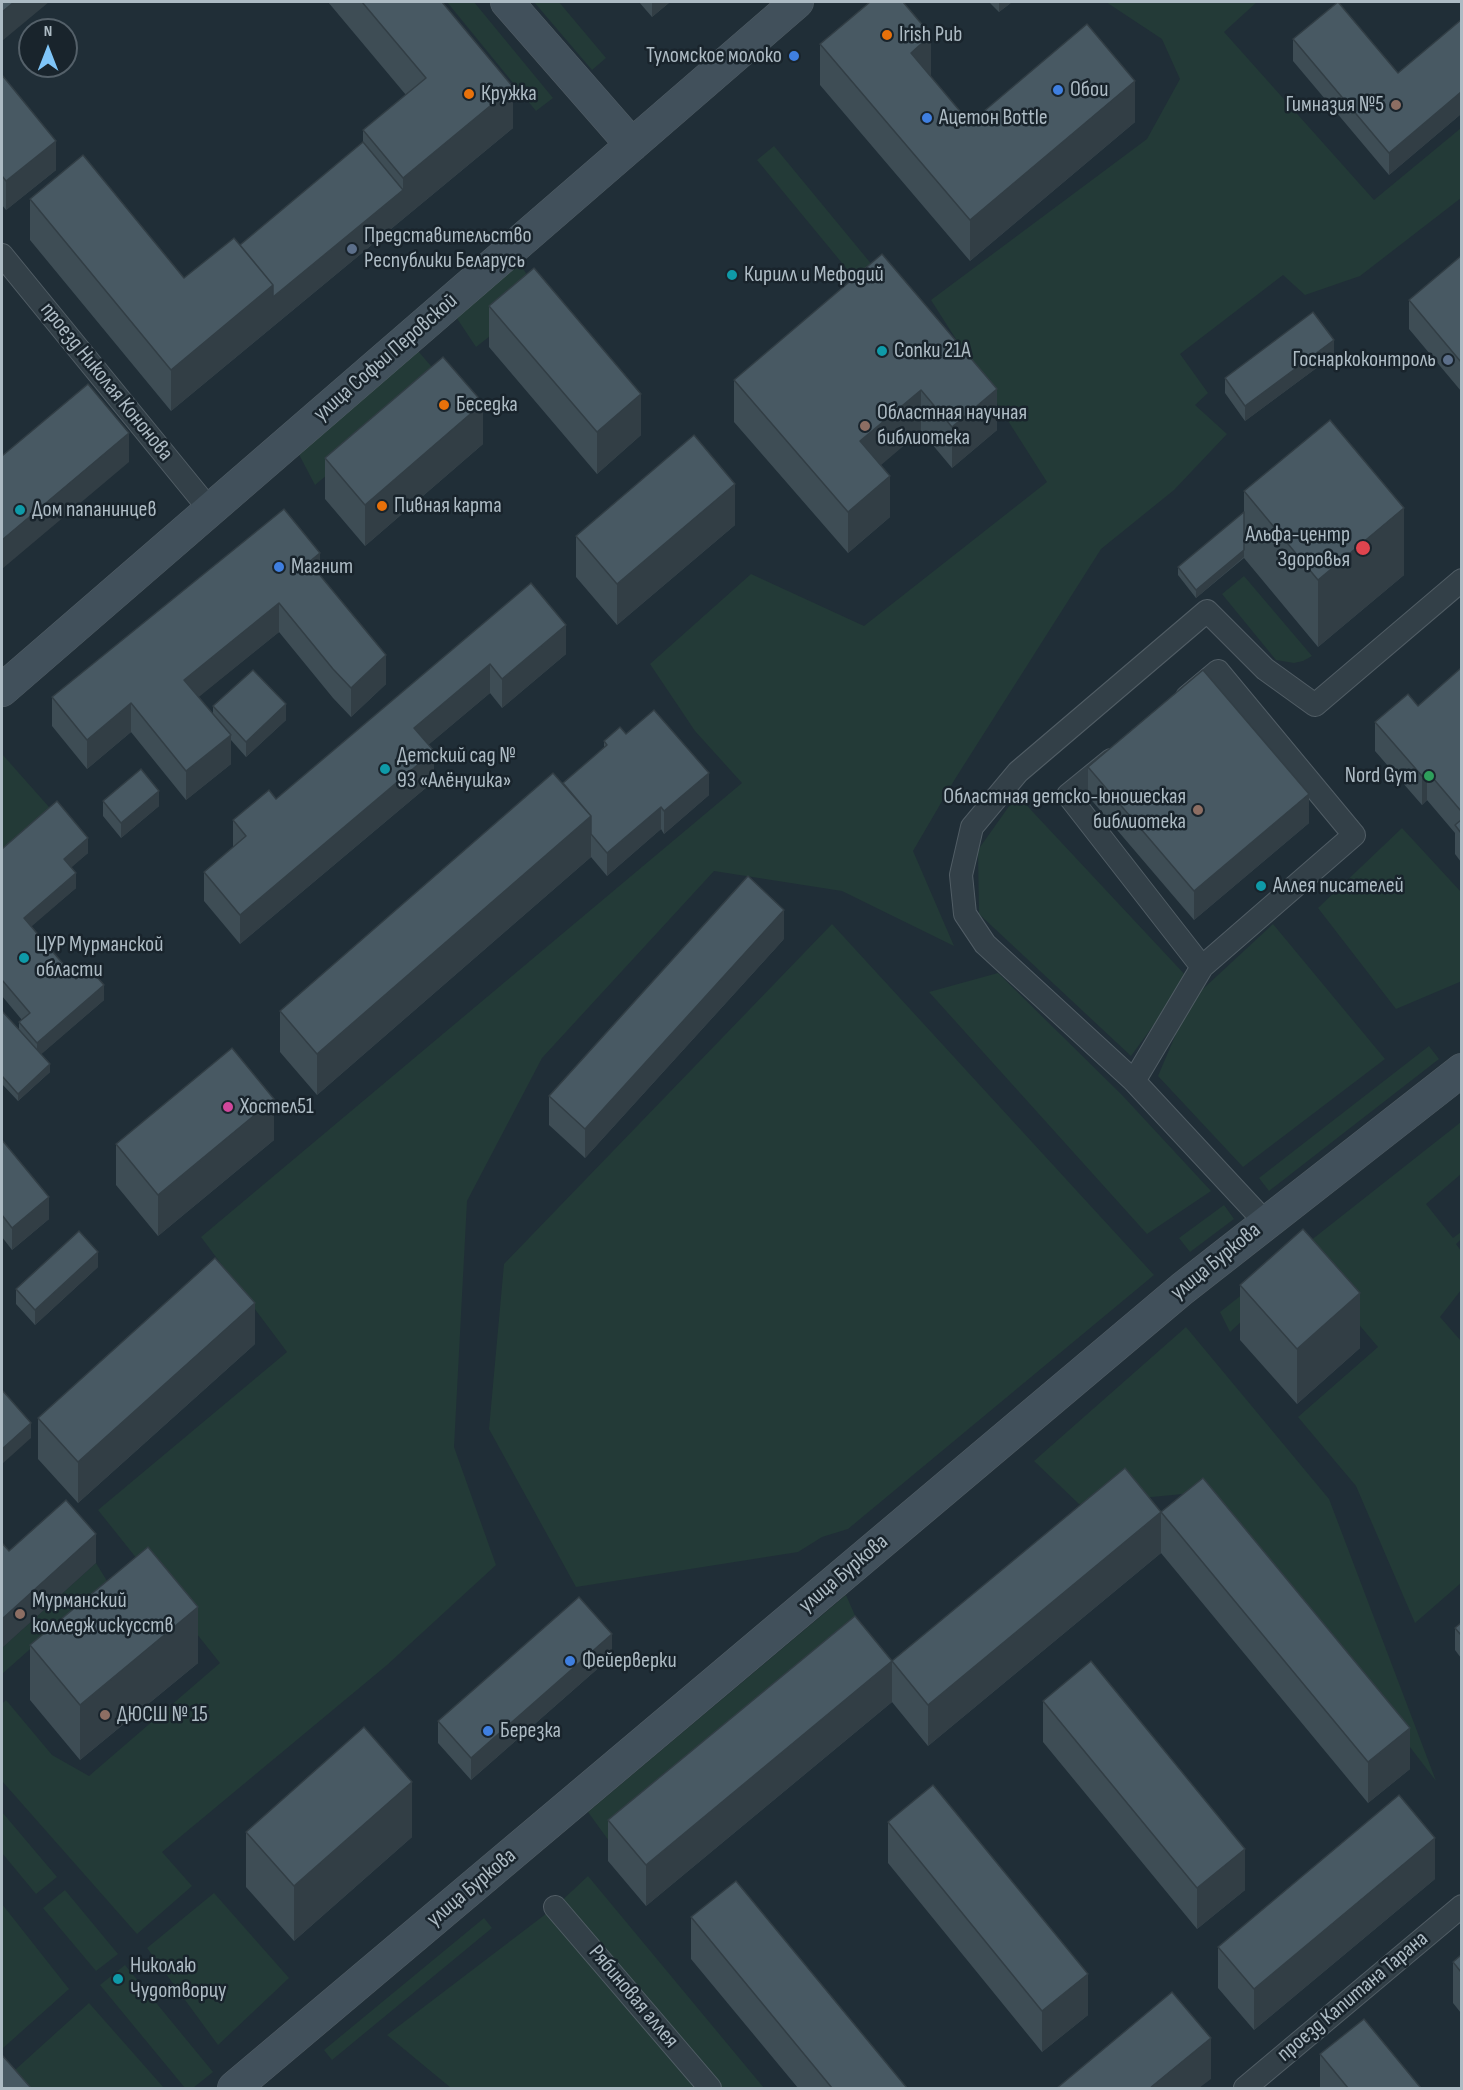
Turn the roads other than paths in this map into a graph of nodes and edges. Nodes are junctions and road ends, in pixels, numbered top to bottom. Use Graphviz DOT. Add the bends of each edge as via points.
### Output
graph roads {
  1 [pos="507,2"];
  2 [pos="797,2"];
  3 [pos="632,145"];
  4 [pos="2,255"];
  5 [pos="210,510"];
  6 [pos="1461,580"];
  7 [pos="2,690"];
  8 [pos="1174,708"];
  9 [pos="1130,744"];
  10 [pos="1202,968"];
  11 [pos="1461,1070"];
  12 [pos="1134,1081"];
  13 [pos="1266,1223"];
  14 [pos="555,1906"];
  15 [pos="1461,1906"];
  16 [pos="234,2088"];
  17 [pos="710,2088"];
  18 [pos="1245,2088"];
  1 -- 3 [label="street"];
  2 -- 3 [label="street, улица Софьи Перовской"];
  3 -- 5 [label="street, улица Софьи Перовской"];
  4 -- 5 [label="street, проезд Николая Кононова"];
  5 -- 7 [label="street, улица Софьи Перовской"];
  6 -- 12 [label="street" via="1315,705 1265,669 1207,611 1018,772 972,827 961,875 965,914 985,944"];
  8 -- 10 [label="street" via="1218,671 1354,835"];
  9 -- 10 [label="street" via="1068,795"];
  10 -- 12 [label="street"];
  11 -- 13 [label="street, улица Буркова"];
  12 -- 13 [label="street"];
  13 -- 16 [label="street, улица Буркова" via="1173,1297"];
  14 -- 17 [label="street, Рябиновая аллея"];
  15 -- 18 [label="street, проезд Капитана Тарана"];
}
